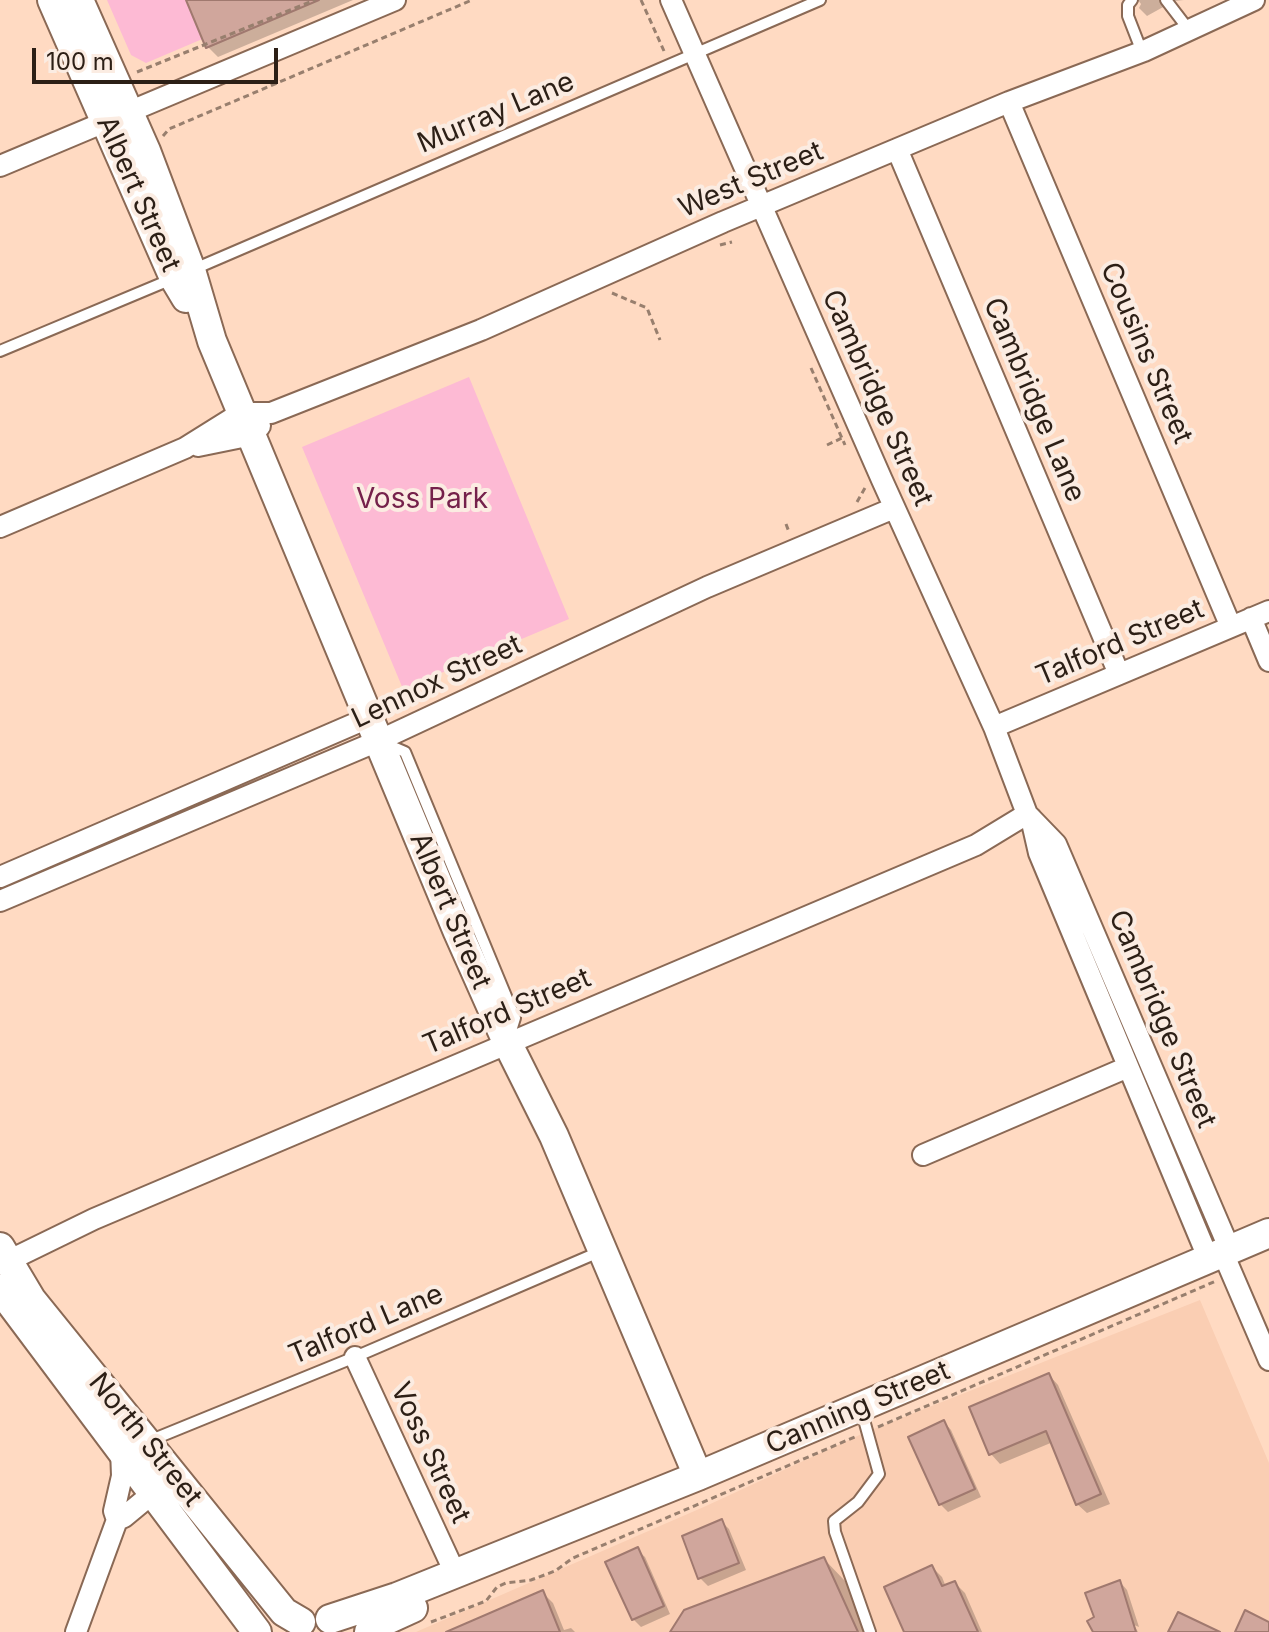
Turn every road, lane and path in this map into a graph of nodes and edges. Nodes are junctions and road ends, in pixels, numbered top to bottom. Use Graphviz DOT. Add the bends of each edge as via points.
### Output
graph roads {
  1 [pos="52,0"];
  2 [pos="79,0"];
  3 [pos="315,0"];
  4 [pos="395,0"];
  5 [pos="472,0"];
  6 [pos="641,0"];
  7 [pos="671,0"];
  8 [pos="820,0"];
  9 [pos="1132,0"];
  10 [pos="1166,0"];
  11 [pos="1254,0"];
  12 [pos="1189,30"];
  13 [pos="1142,52"];
  14 [pos="695,53"];
  15 [pos="670,65"];
  16 [pos="133,73"];
  17 [pos="1009,102"];
  18 [pos="118,117"];
  19 [pos="165,144"];
  20 [pos="897,149"];
  21 [pos="0,166"];
  22 [pos="763,205"];
  23 [pos="182,274"];
  24 [pos="612,293"];
  25 [pos="660,340"];
  26 [pos="0,351"];
  27 [pos="811,368"];
  28 [pos="247,424"];
  29 [pos="842,438"];
  30 [pos="827,445"];
  31 [pos="847,450"];
  32 [pos="862,480"];
  33 [pos="845,507"];
  34 [pos="894,508"];
  35 [pos="0,527"];
  36 [pos="1260,615"];
  37 [pos="1231,627"];
  38 [pos="1269,661"];
  39 [pos="1119,674"];
  40 [pos="994,727"];
  41 [pos="373,730"];
  42 [pos="1029,816"];
  43 [pos="0,877"];
  44 [pos="0,901"];
  45 [pos="507,1042"];
  46 [pos="1128,1067"];
  47 [pos="923,1155"];
  48 [pos="1269,1233"];
  49 [pos="603,1251"];
  50 [pos="4,1254"];
  51 [pos="1220,1261"];
  52 [pos="0,1289"];
  53 [pos="355,1357"];
  54 [pos="1269,1360"];
  55 [pos="864,1420"];
  56 [pos="143,1450"];
  57 [pos="698,1476"];
  58 [pos="153,1493"];
  59 [pos="117,1520"];
  60 [pos="450,1575"];
  61 [pos="424,1625"];
  62 [pos="339,1626"];
  63 [pos="295,1627"];
  64 [pos="76,1632"];
  65 [pos="257,1632"];
  66 [pos="369,1632"];
  67 [pos="870,1632"];
  1 -- 18 [label="street, Albert Street"];
  2 -- 18 [label="street, Albert Street"];
  3 -- 16 [label="path"];
  4 -- 18 [label="street"];
  5 -- 19 [label="path" via="169,129 163,135"];
  6 -- 15 [label="path"];
  7 -- 14 [label="street, Cambridge Street"];
  8 -- 14 [label="lane, Murray Lane"];
  9 -- 13 [label="lane" via="1128,16"];
  10 -- 12 [label="lane"];
  11 -- 12 [label="street, West Street"];
  12 -- 13 [label="street, West Street"];
  13 -- 17 [label="street, West Street"];
  14 -- 15 [label="lane, Murray Lane"];
  14 -- 22 [label="street, Cambridge Street"];
  15 -- 23 [label="lane, Murray Lane"];
  17 -- 20 [label="street, West Street"];
  17 -- 37 [label="street, Cousins Street"];
  18 -- 21 [label="street"];
  18 -- 23 [label="street, Albert Street"];
  20 -- 22 [label="street, West Street"];
  20 -- 39 [label="street, Cambridge Lane"];
  22 -- 28 [label="street, West Street" via="481,330"];
  22 -- 34 [label="street, Cambridge Street"];
  23 -- 26 [label="lane, Murray Lane"];
  23 -- 28 [label="street, Albert Street"];
  24 -- 25 [label="path" via="647,308"];
  27 -- 29 [label="path"];
  28 -- 35 [label="street"];
  28 -- 41 [label="street, Albert Street"];
  29 -- 30 [label="path"];
  29 -- 31 [label="path"];
  32 -- 33 [label="path" via="865,488 859,501"];
  34 -- 40 [label="street, Cambridge Street"];
  34 -- 41 [label="street, Lennox Street"];
  36 -- 37 [label="street, Talford Street"];
  36 -- 38 [label="street"];
  37 -- 39 [label="street, Talford Street"];
  39 -- 40 [label="street, Talford Street"];
  40 -- 42 [label="street, Cambridge Street"];
  41 -- 43 [label="street, Lennox Street"];
  41 -- 44 [label="street, Lennox Street"];
  41 -- 45 [label="street, Albert Street"];
  42 -- 45 [label="street, Talford Street" via="976,845"];
  42 -- 46 [label="street, Cambridge Street" via="1039,853"];
  42 -- 51 [label="street, Cambridge Street" via="1056,844"];
  45 -- 49 [label="street, Albert Street"];
  45 -- 50 [label="street, Talford Street"];
  46 -- 47 [label="street"];
  46 -- 51 [label="street, Cambridge Street"];
  48 -- 51 [label="street, Canning Street"];
  49 -- 53 [label="lane, Talford Lane"];
  49 -- 57 [label="street, Albert Street"];
  50 -- 56 [label="street, North Street" via="31,1299"];
  51 -- 54 [label="street, Cambridge Street"];
  51 -- 55 [label="street, Canning Street"];
  51 -- 55 [label="path"];
  52 -- 56 [label="street, North Street"];
  53 -- 56 [label="lane, Talford Lane"];
  53 -- 60 [label="street, Voss Street"];
  55 -- 57 [label="street, Canning Street"];
  55 -- 61 [label="path" via="555,1571 506,1583 486,1601"];
  55 -- 67 [label="lane" via="879,1474 858,1502 834,1521"];
  56 -- 58 [label="street, North Street"];
  56 -- 58 [label="street"];
  56 -- 59 [label="street" via="122,1476"];
  56 -- 63 [label="street, North Street"];
  57 -- 60 [label="street, Canning Street"];
  58 -- 59 [label="street"];
  58 -- 65 [label="street, North Street"];
  59 -- 64 [label="street"];
  60 -- 62 [label="street, Canning Street"];
  60 -- 66 [label="street, Canning Street" via="430,1597"];
  62 -- 63 [label="street, North Street" via="318,1617"];
}
